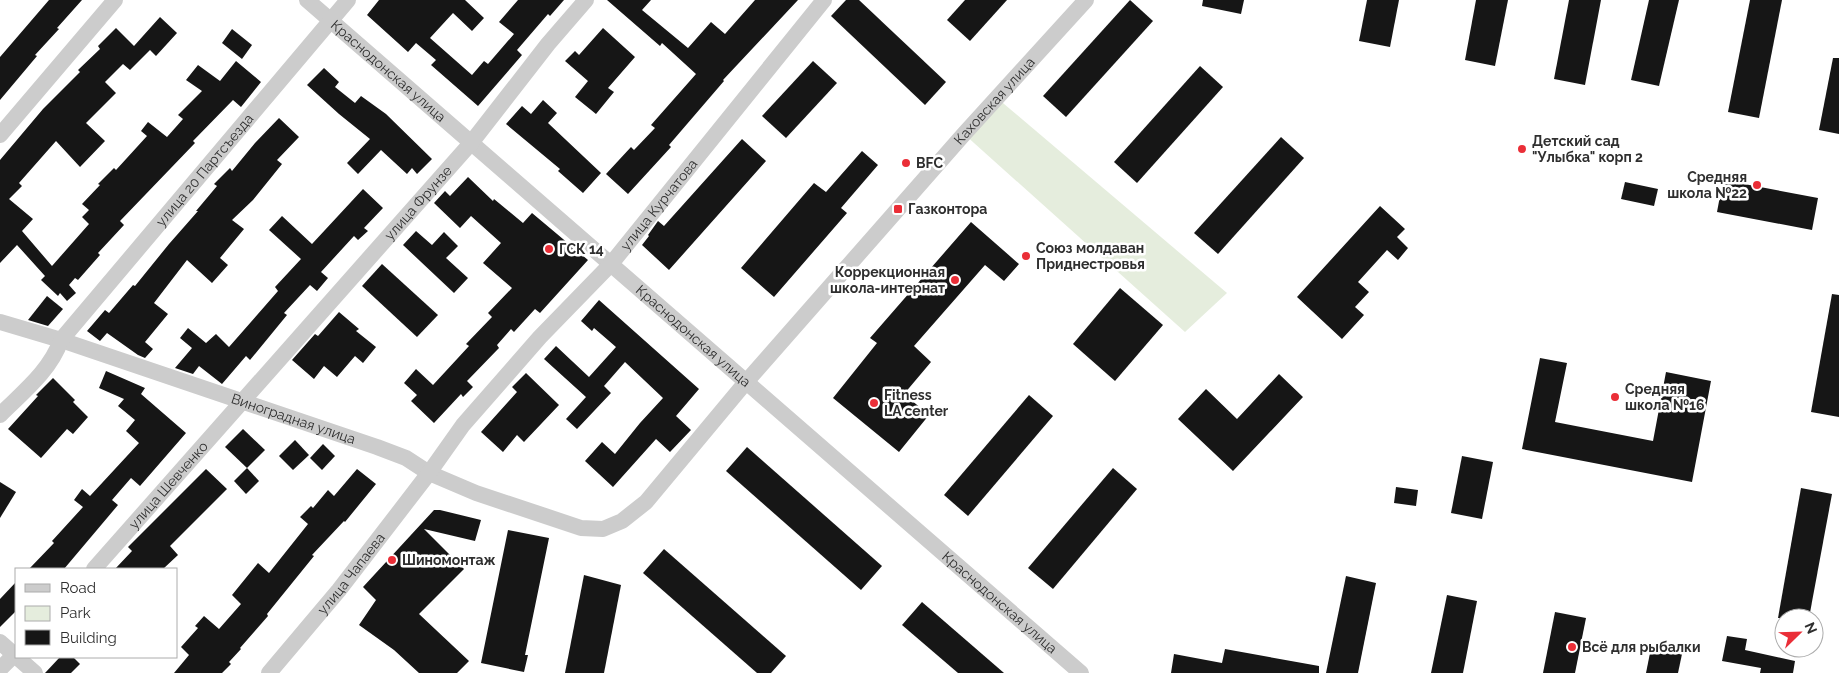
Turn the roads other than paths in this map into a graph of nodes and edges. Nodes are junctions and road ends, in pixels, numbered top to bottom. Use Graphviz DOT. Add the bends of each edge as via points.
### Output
graph roads {
  1 [pos="115,0"];
  2 [pos="307,0"];
  3 [pos="348,0"];
  4 [pos="586,0"];
  5 [pos="824,0"];
  6 [pos="1086,0"];
  7 [pos="330,20"];
  8 [pos="0,135"];
  9 [pos="471,143"];
  10 [pos="611,264"];
  11 [pos="0,322"];
  12 [pos="61,340"];
  13 [pos="746,382"];
  14 [pos="244,402"];
  15 [pos="0,415"];
  16 [pos="430,473"];
  17 [pos="581,528"];
  18 [pos="95,568"];
  19 [pos="0,642"];
  20 [pos="15,654"];
  21 [pos="19,658"];
  22 [pos="0,669"];
  23 [pos="272,672"];
  24 [pos="34,673"];
  25 [pos="1081,673"];
  1 -- 8 [label="street"];
  2 -- 7 [label="street, Краснодонская улица"];
  3 -- 7 [label="street, улица 20 Партсъезда"];
  4 -- 9 [label="street, улица Фрунзе"];
  5 -- 10 [label="street, улица Курчатова"];
  6 -- 13 [label="street, Каховская улица"];
  7 -- 9 [label="street, Краснодонская улица"];
  7 -- 12 [label="street, улица 20 Партсъезда"];
  9 -- 10 [label="street, Краснодонская улица"];
  9 -- 14 [label="street, улица Фрунзе"];
  10 -- 13 [label="street, Краснодонская улица"];
  10 -- 16 [label="street, улица Курчатова" via="540,337 462,425"];
  11 -- 12 [label="street, Виноградная улица"];
  12 -- 14 [label="street, Виноградная улица"];
  12 -- 15 [label="street, улица 20 Партсъезда" via="55,356 41,374"];
  13 -- 17 [label="street, Каховская улица" via="646,502 622,521 603,529"];
  13 -- 25 [label="street, Краснодонская улица"];
  14 -- 16 [label="street, Виноградная улица" via="406,458"];
  14 -- 18 [label="street, улица Шевченко"];
  16 -- 17 [label="street, Виноградная улица"];
  16 -- 23 [label="street, улица Чапаева"];
  19 -- 20 [label="street"];
  20 -- 22 [label="street"];
  21 -- 24 [label="street"];
}
